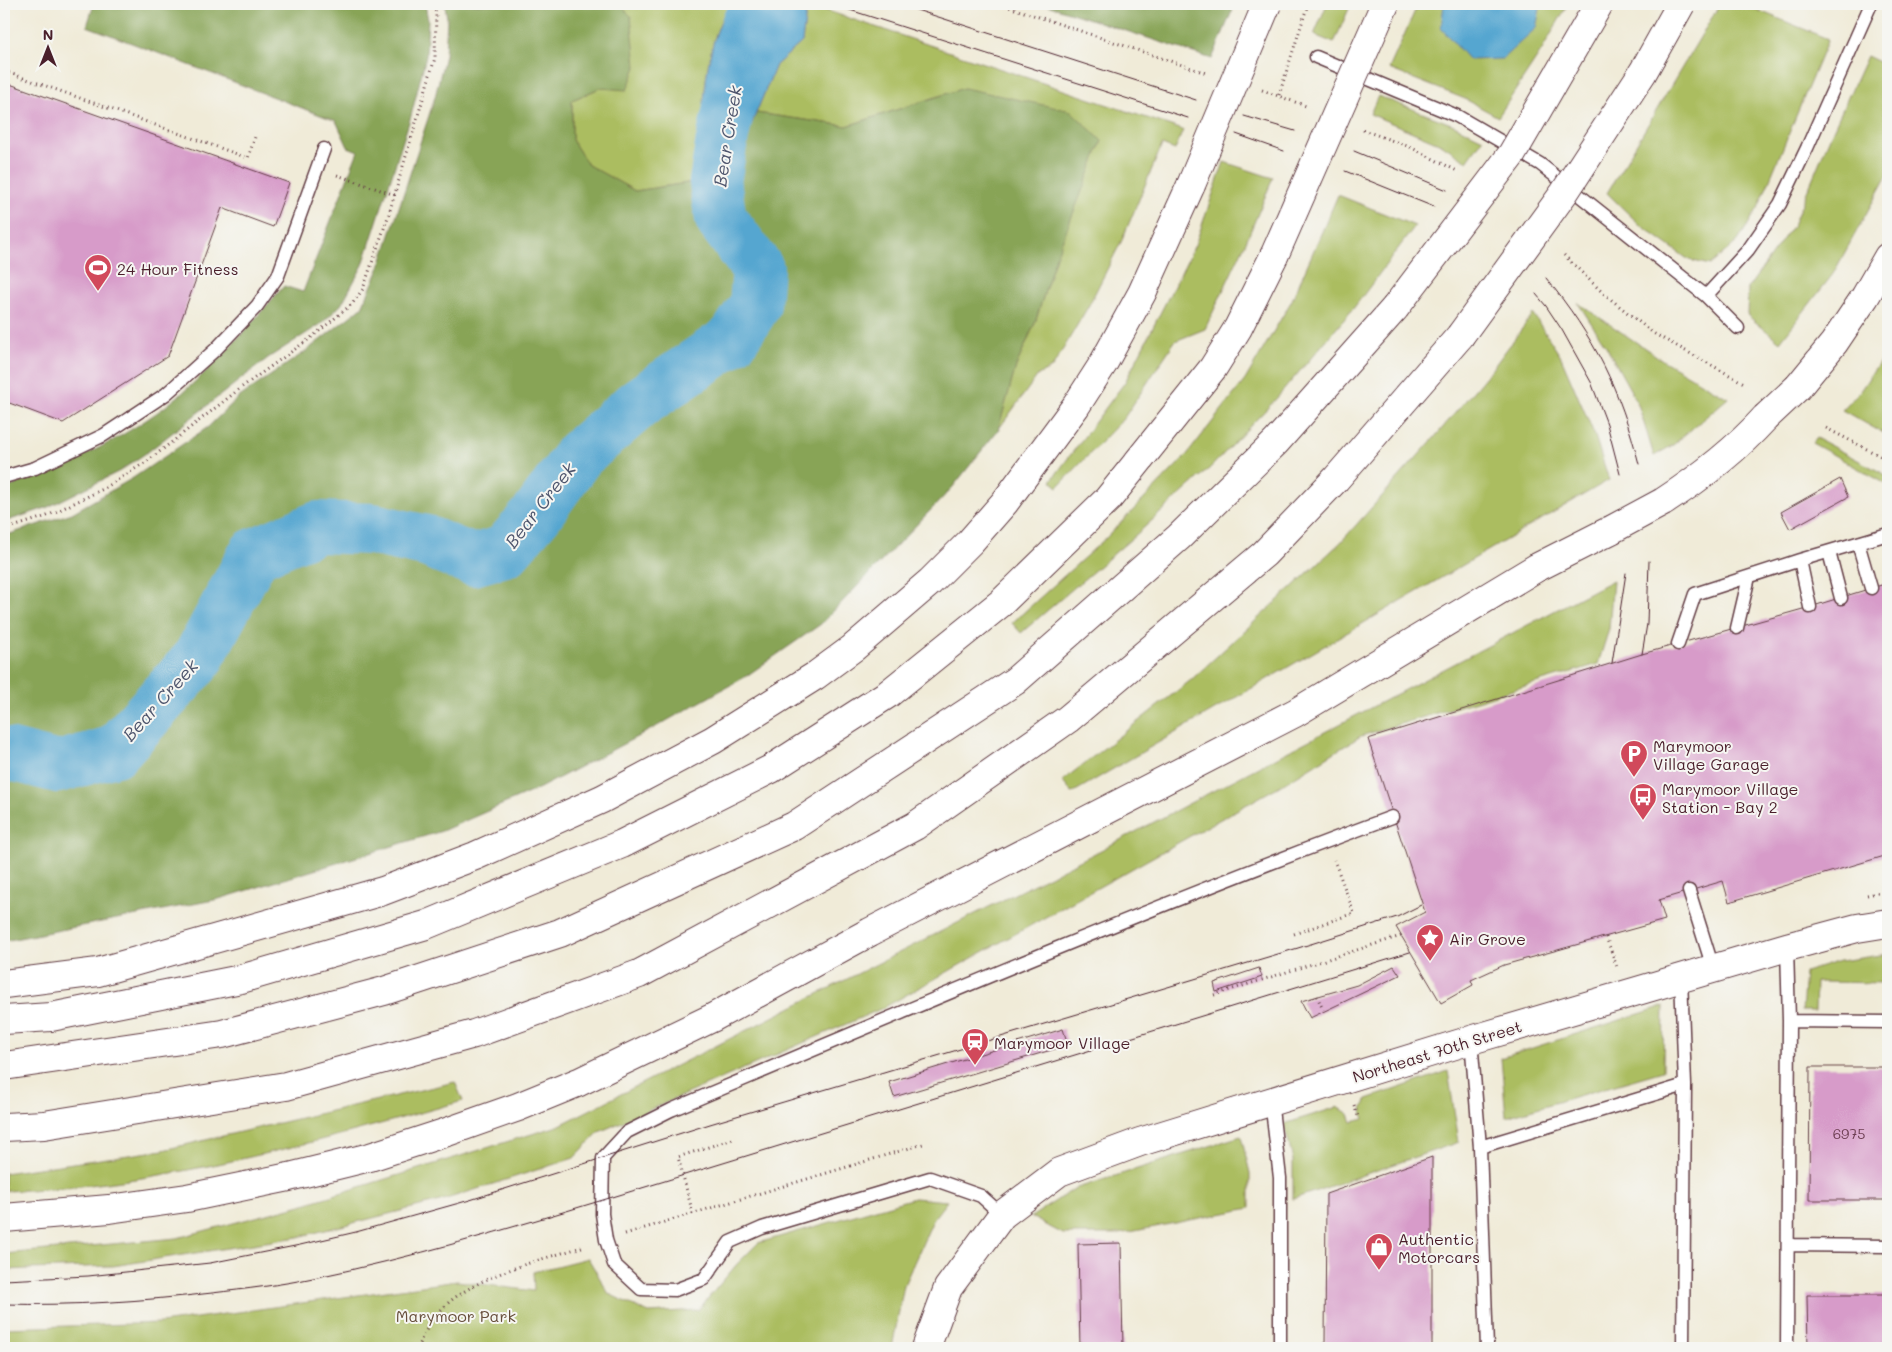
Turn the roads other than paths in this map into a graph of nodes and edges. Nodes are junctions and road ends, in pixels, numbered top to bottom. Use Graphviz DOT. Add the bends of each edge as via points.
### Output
graph roads {
  1 [pos="1267,4"];
  2 [pos="1385,4"];
  3 [pos="1599,4"];
  4 [pos="1681,4"];
  5 [pos="1871,4"];
  6 [pos="1316,57"];
  7 [pos="324,149"];
  8 [pos="1888,257"];
  9 [pos="1706,296"];
  10 [pos="1738,328"];
  11 [pos="4,476"];
  12 [pos="1888,534"];
  13 [pos="1858,543"];
  14 [pos="1829,552"];
  15 [pos="1800,560"];
  16 [pos="1749,577"];
  17 [pos="1871,588"];
  18 [pos="1841,598"];
  19 [pos="1810,608"];
  20 [pos="1737,628"];
  21 [pos="1678,644"];
  22 [pos="1392,817"];
  23 [pos="1689,891"];
  24 [pos="1888,923"];
  25 [pos="1787,947"];
  26 [pos="1713,968"];
  27 [pos="1682,977"];
  28 [pos="4,984"];
  29 [pos="4,1020"];
  30 [pos="1788,1021"];
  31 [pos="1888,1022"];
  32 [pos="1471,1040"];
  33 [pos="4,1066"];
  34 [pos="1685,1085"];
  35 [pos="1271,1100"];
  36 [pos="4,1127"];
  37 [pos="1480,1147"];
  38 [pos="1002,1215"];
  39 [pos="4,1218"];
  40 [pos="1788,1245"];
  41 [pos="1888,1246"];
  42 [pos="926,1348"];
  43 [pos="1280,1348"];
  44 [pos="1487,1348"];
  45 [pos="1683,1348"];
  46 [pos="1787,1348"];
  1 -- 28 [label="main road, bridge" via="1142,293 1103,364 1017,487 970,542 930,582 854,648 712,740 602,799 475,856 392,888 98,972"];
  2 -- 29 [label="main road, bridge" via="1274,256 1238,328 1213,368 1108,499 1001,603 895,688 771,769 622,844 426,925 241,980 50,1017"];
  3 -- 33 [label="main road, bridge" via="1512,154 1395,308 1276,442 1179,537 1015,681 794,826 560,933 384,990 222,1034"];
  4 -- 36 [label="main road, bridge" via="1643,72 1564,193 1460,336 1336,479 1264,554 1068,719 915,826 639,974 474,1034 286,1086 44,1126"];
  5 -- 9 [label="lane" via="1780,204 1748,250"];
  6 -- 9 [label="lane" via="1457,116 1540,164"];
  7 -- 11 [label="lane" via="278,276 257,306 216,349 166,394 104,434 35,468"];
  8 -- 39 [label="main road, bridge" via="1834,344 1798,387 1744,441 1691,484 1536,568 1295,713 870,932 712,1018 579,1082 518,1107 370,1157 187,1198"];
  9 -- 10 [label="lane"];
  12 -- 13 [label="lane"];
  13 -- 14 [label="lane"];
  13 -- 17 [label="lane"];
  14 -- 15 [label="lane"];
  14 -- 18 [label="lane"];
  15 -- 16 [label="lane"];
  15 -- 19 [label="lane"];
  16 -- 20 [label="lane"];
  16 -- 21 [label="lane" via="1695,594"];
  22 -- 38 [label="lane" via="1249,870 671,1110 627,1132 602,1158 602,1214 606,1240 614,1264 641,1289 675,1290 704,1279 730,1242 762,1228 930,1178 981,1196"];
  23 -- 26 [label="lane"];
  24 -- 25 [label="main road, Northeast 70th Street"];
  25 -- 26 [label="main road, Northeast 70th Street"];
  25 -- 30 [label="lane"];
  26 -- 27 [label="main road, Northeast 70th Street"];
  27 -- 32 [label="main road, Northeast 70th Street"];
  27 -- 34 [label="lane"];
  30 -- 31 [label="lane"];
  30 -- 40 [label="lane"];
  32 -- 35 [label="main road, Northeast 70th Street"];
  32 -- 37 [label="lane"];
  34 -- 37 [label="lane"];
  34 -- 45 [label="lane"];
  35 -- 38 [label="main road, Northeast 70th Street" via="1059,1172"];
  35 -- 43 [label="lane" via="1280,1178"];
  37 -- 44 [label="lane"];
  38 -- 42 [label="main road, Northeast 70th Street" via="948,1288"];
  40 -- 41 [label="lane"];
  40 -- 46 [label="lane"];
}
